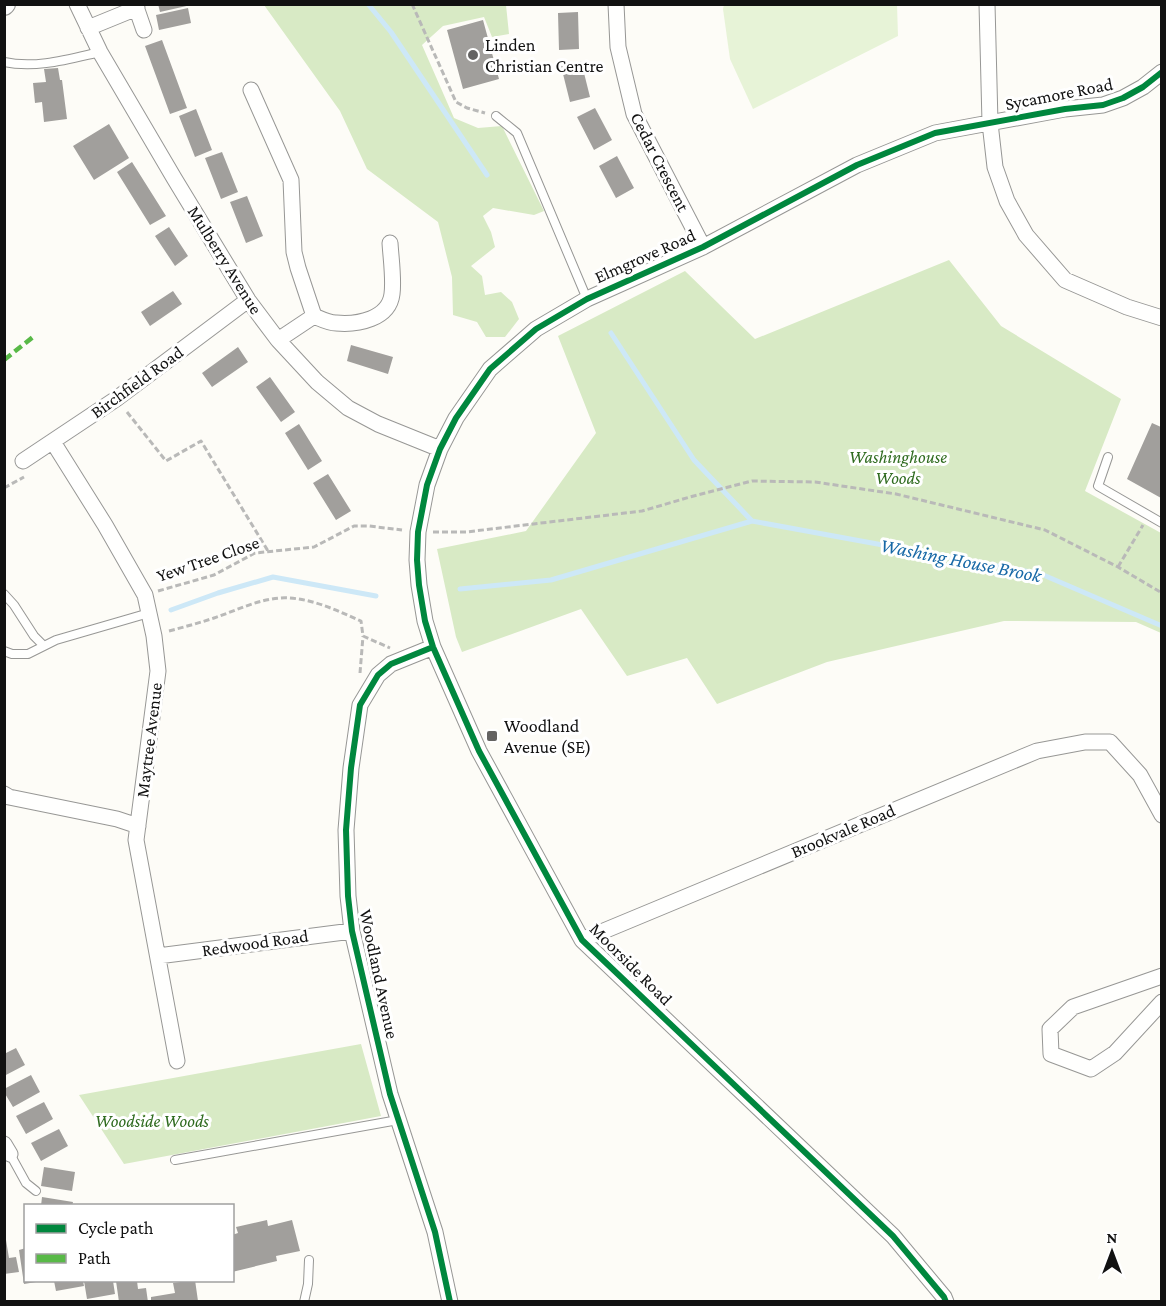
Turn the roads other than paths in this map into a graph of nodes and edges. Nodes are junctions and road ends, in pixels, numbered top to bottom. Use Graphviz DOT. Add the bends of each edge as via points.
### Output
graph roads {
  1 [pos="77,4"];
  2 [pos="616,4"];
  3 [pos="987,4"];
  4 [pos="136,6"];
  5 [pos="88,28"];
  6 [pos="144,30"];
  7 [pos="100,52"];
  8 [pos="4,62"];
  9 [pos="1161,72"];
  10 [pos="251,90"];
  11 [pos="496,116"];
  12 [pos="990,123"];
  13 [pos="390,243"];
  14 [pos="703,246"];
  15 [pos="587,299"];
  16 [pos="248,300"];
  17 [pos="314,316"];
  18 [pos="1161,318"];
  19 [pos="279,340"];
  20 [pos="53,442"];
  21 [pos="440,449"];
  22 [pos="1108,457"];
  23 [pos="23,461"];
  24 [pos="1161,523"];
  25 [pos="418,532"];
  26 [pos="4,594"];
  27 [pos="149,613"];
  28 [pos="44,646"];
  29 [pos="432,647"];
  30 [pos="4,651"];
  31 [pos="4,794"];
  32 [pos="1161,815"];
  33 [pos="138,826"];
  34 [pos="352,931"];
  35 [pos="582,940"];
  36 [pos="158,956"];
  37 [pos="1161,976"];
  38 [pos="1161,1002"];
  39 [pos="177,1061"];
  40 [pos="398,1120"];
  41 [pos="7,1149"];
  42 [pos="175,1160"];
  43 [pos="36,1191"];
  44 [pos="309,1260"];
  45 [pos="304,1302"];
  46 [pos="450,1302"];
  47 [pos="946,1302"];
  1 -- 5 [label="street, Mulberry Avenue"];
  2 -- 14 [label="street, Cedar Crescent" via="618,47 634,114"];
  3 -- 12 [label="street"];
  4 -- 5 [label="street"];
  4 -- 6 [label="street"];
  5 -- 7 [label="street, Mulberry Avenue"];
  7 -- 8 [label="lane" via="63,61"];
  7 -- 16 [label="street, Mulberry Avenue"];
  9 -- 12 [label="street, Sycamore Road" via="1143,87 1102,105"];
  10 -- 17 [label="street" via="291,180 294,252"];
  11 -- 15 [label="lane" via="517,134"];
  12 -- 14 [label="street, Elmgrove Road" via="935,134 857,165"];
  12 -- 18 [label="street" via="995,167 1026,236 1065,280"];
  13 -- 17 [label="street" via="392,295 387,309 362,322 335,324"];
  14 -- 15 [label="street, Elmgrove Road"];
  15 -- 21 [label="street, Elmgrove Road" via="536,329 490,369"];
  16 -- 19 [label="street, Mulberry Avenue"];
  16 -- 20 [label="street, Birchfield Road"];
  17 -- 19 [label="street"];
  19 -- 21 [label="street, Mulberry Avenue" via="317,382 348,408"];
  20 -- 23 [label="street, Birchfield Road"];
  20 -- 27 [label="street, Maytree Avenue" via="145,595"];
  21 -- 25 [label="street, Elmgrove Road" via="427,484"];
  22 -- 24 [label="lane" via="1098,486"];
  25 -- 29 [label="street, Moorside Road" via="419,585"];
  26 -- 28 [label="lane"];
  27 -- 28 [label="lane"];
  27 -- 33 [label="street, Maytree Avenue" via="158,671"];
  28 -- 30 [label="lane" via="28,654"];
  29 -- 34 [label="street, Woodland Avenue" via="391,664 378,675 360,705 346,830"];
  29 -- 35 [label="street, Moorside Road" via="479,751"];
  31 -- 33 [label="street"];
  32 -- 35 [label="street, Brookvale Road" via="1140,775 1110,742 1085,742 1037,751"];
  33 -- 36 [label="street, Maytree Avenue" via="136,840"];
  34 -- 36 [label="street, Redwood Road"];
  34 -- 40 [label="street, Woodland Avenue"];
  35 -- 47 [label="street, Moorside Road" via="893,1236"];
  36 -- 39 [label="street, Maytree Avenue"];
  37 -- 38 [label="street" via="1073,1007 1050,1029 1051,1054 1091,1069 1115,1053"];
  40 -- 42 [label="lane"];
  40 -- 46 [label="street, Woodland Avenue" via="435,1232"];
  41 -- 43 [label="lane" via="26,1183"];
  44 -- 45 [label="lane"];
}
